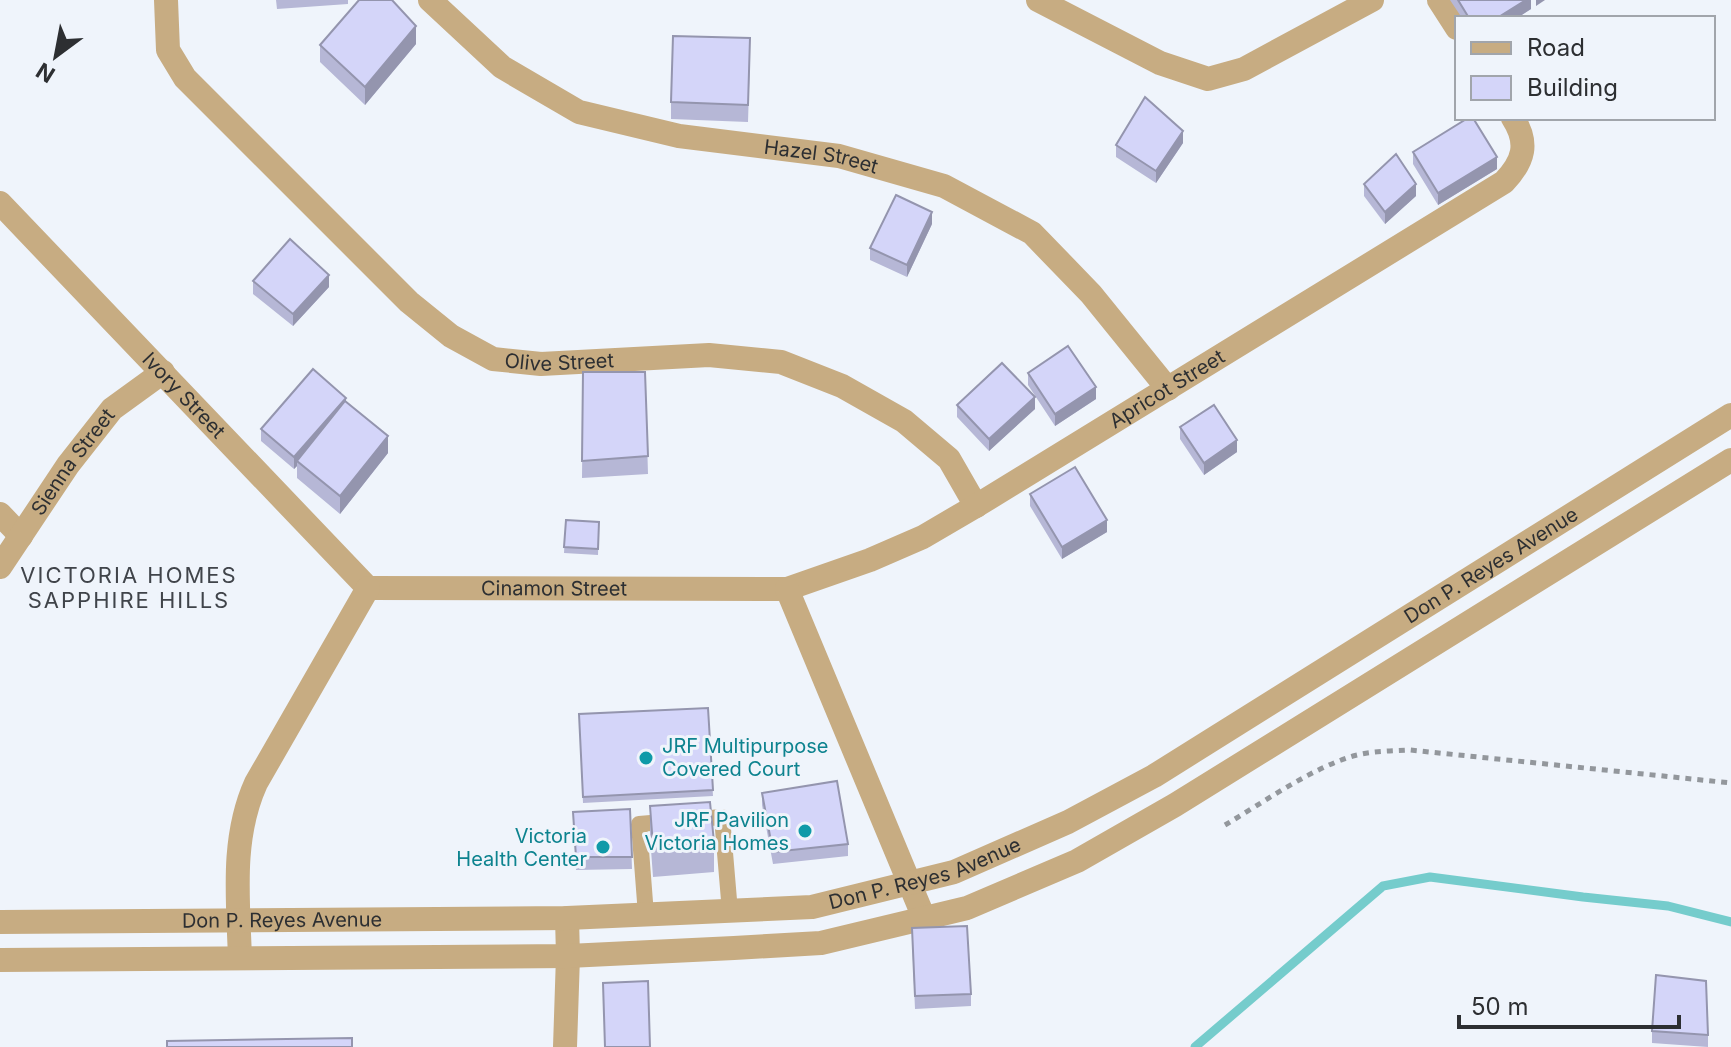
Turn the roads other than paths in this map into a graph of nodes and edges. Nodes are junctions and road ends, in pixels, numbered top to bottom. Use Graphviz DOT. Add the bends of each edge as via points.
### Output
graph roads {
  1 [pos="166,0"];
  2 [pos="1038,0"];
  3 [pos="1372,0"];
  4 [pos="1439,0"];
  5 [pos="435,2"];
  6 [pos="1455,25"];
  7 [pos="1514,120"];
  8 [pos="0,203"];
  9 [pos="163,372"];
  10 [pos="1168,389"];
  11 [pos="1731,415"];
  12 [pos="1731,460"];
  13 [pos="976,506"];
  14 [pos="0,514"];
  15 [pos="21,536"];
  16 [pos="0,567"];
  17 [pos="368,588"];
  18 [pos="787,589"];
  19 [pos="910,883"];
  20 [pos="730,912"];
  21 [pos="646,915"];
  22 [pos="567,918"];
  23 [pos="924,918"];
  24 [pos="238,920"];
  25 [pos="0,922"];
  26 [pos="568,956"];
  27 [pos="240,958"];
  28 [pos="0,960"];
  29 [pos="565,1047"];
  1 -- 13 [label="street, Olive Street" via="168,50 185,78 409,302 451,336 493,359 541,364 709,355 781,362 842,386 904,421 949,459"];
  2 -- 3 [label="street" via="1160,63 1208,79 1244,69"];
  4 -- 6 [label="street"];
  5 -- 10 [label="street, Hazel Street" via="502,67 579,112 679,136 839,156 944,186 1032,233 1091,294"];
  7 -- 10 [label="street, Apricot Street" via="1524,140 1523,154 1504,182"];
  8 -- 9 [label="street, Ivory Street"];
  9 -- 15 [label="street, Sienna Street" via="112,409"];
  9 -- 17 [label="street, Ivory Street"];
  10 -- 13 [label="street, Apricot Street"];
  11 -- 19 [label="street, Don P. Reyes Avenue" via="1154,776 1054,829 954,872"];
  12 -- 23 [label="street, Don P. Reyes Avenue" via="1077,861 967,908"];
  13 -- 18 [label="street, Apricot Street" via="923,537"];
  14 -- 15 [label="street"];
  15 -- 16 [label="street, Sienna Street"];
  17 -- 18 [label="street, Cinamon Street"];
  17 -- 24 [label="street" via="246,805 239,846"];
  18 -- 19 [label="street"];
  19 -- 20 [label="street, Don P. Reyes Avenue" via="812,907"];
  19 -- 23 [label="street"];
  20 -- 21 [label="street, Don P. Reyes Avenue"];
  20 -- 21 [label="lane" via="722,817 639,824"];
  21 -- 22 [label="street, Don P. Reyes Avenue"];
  22 -- 24 [label="street, Don P. Reyes Avenue"];
  22 -- 26 [label="street"];
  23 -- 26 [label="street, Don P. Reyes Avenue" via="821,943"];
  24 -- 25 [label="street, Don P. Reyes Avenue"];
  24 -- 27 [label="street"];
  26 -- 27 [label="street, Don P. Reyes Avenue"];
  26 -- 29 [label="street"];
  27 -- 28 [label="street, Don P. Reyes Avenue"];
}
